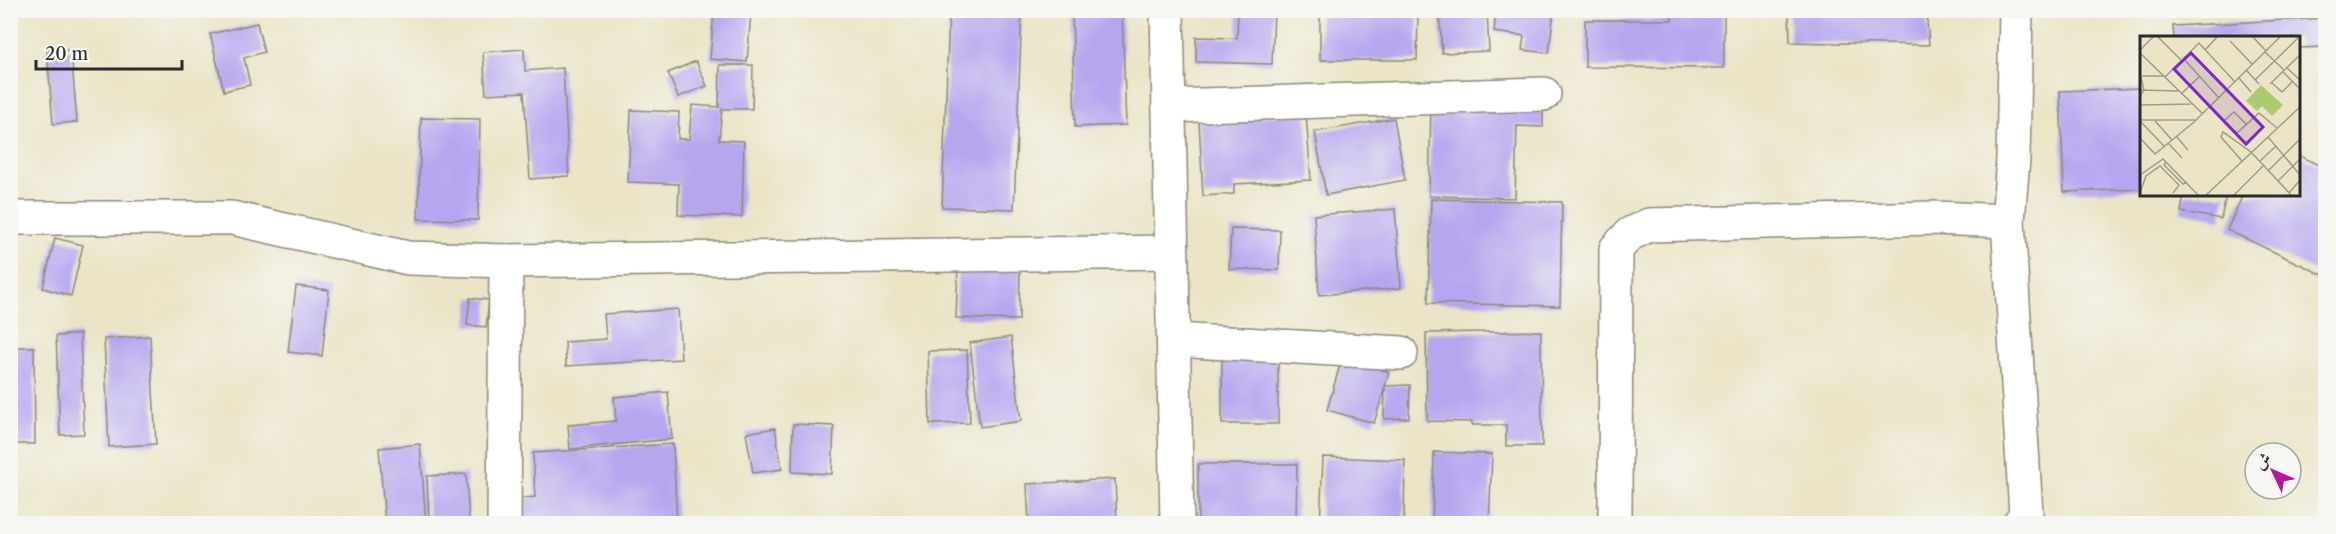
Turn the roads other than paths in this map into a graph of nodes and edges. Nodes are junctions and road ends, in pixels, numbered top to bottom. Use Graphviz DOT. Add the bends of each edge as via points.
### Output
graph roads {
  1 [pos="1167,10"];
  2 [pos="2016,10"];
  3 [pos="1544,94"];
  4 [pos="1169,106"];
  5 [pos="10,218"];
  6 [pos="2008,221"];
  7 [pos="1171,252"];
  8 [pos="506,261"];
  9 [pos="1174,340"];
  10 [pos="1401,353"];
  11 [pos="504,524"];
  12 [pos="1177,524"];
  13 [pos="1617,524"];
  14 [pos="2019,524"];
  1 -- 4 [label="street"];
  2 -- 6 [label="street"];
  3 -- 4 [label="street"];
  4 -- 7 [label="street"];
  5 -- 8 [label="street" via="232,218 408,258"];
  6 -- 13 [label="street" via="1934,218 1649,225 1630,234 1616,249"];
  6 -- 14 [label="street" via="2026,514"];
  7 -- 8 [label="street"];
  7 -- 9 [label="street"];
  8 -- 11 [label="street"];
  9 -- 10 [label="street"];
  9 -- 12 [label="street"];
}
